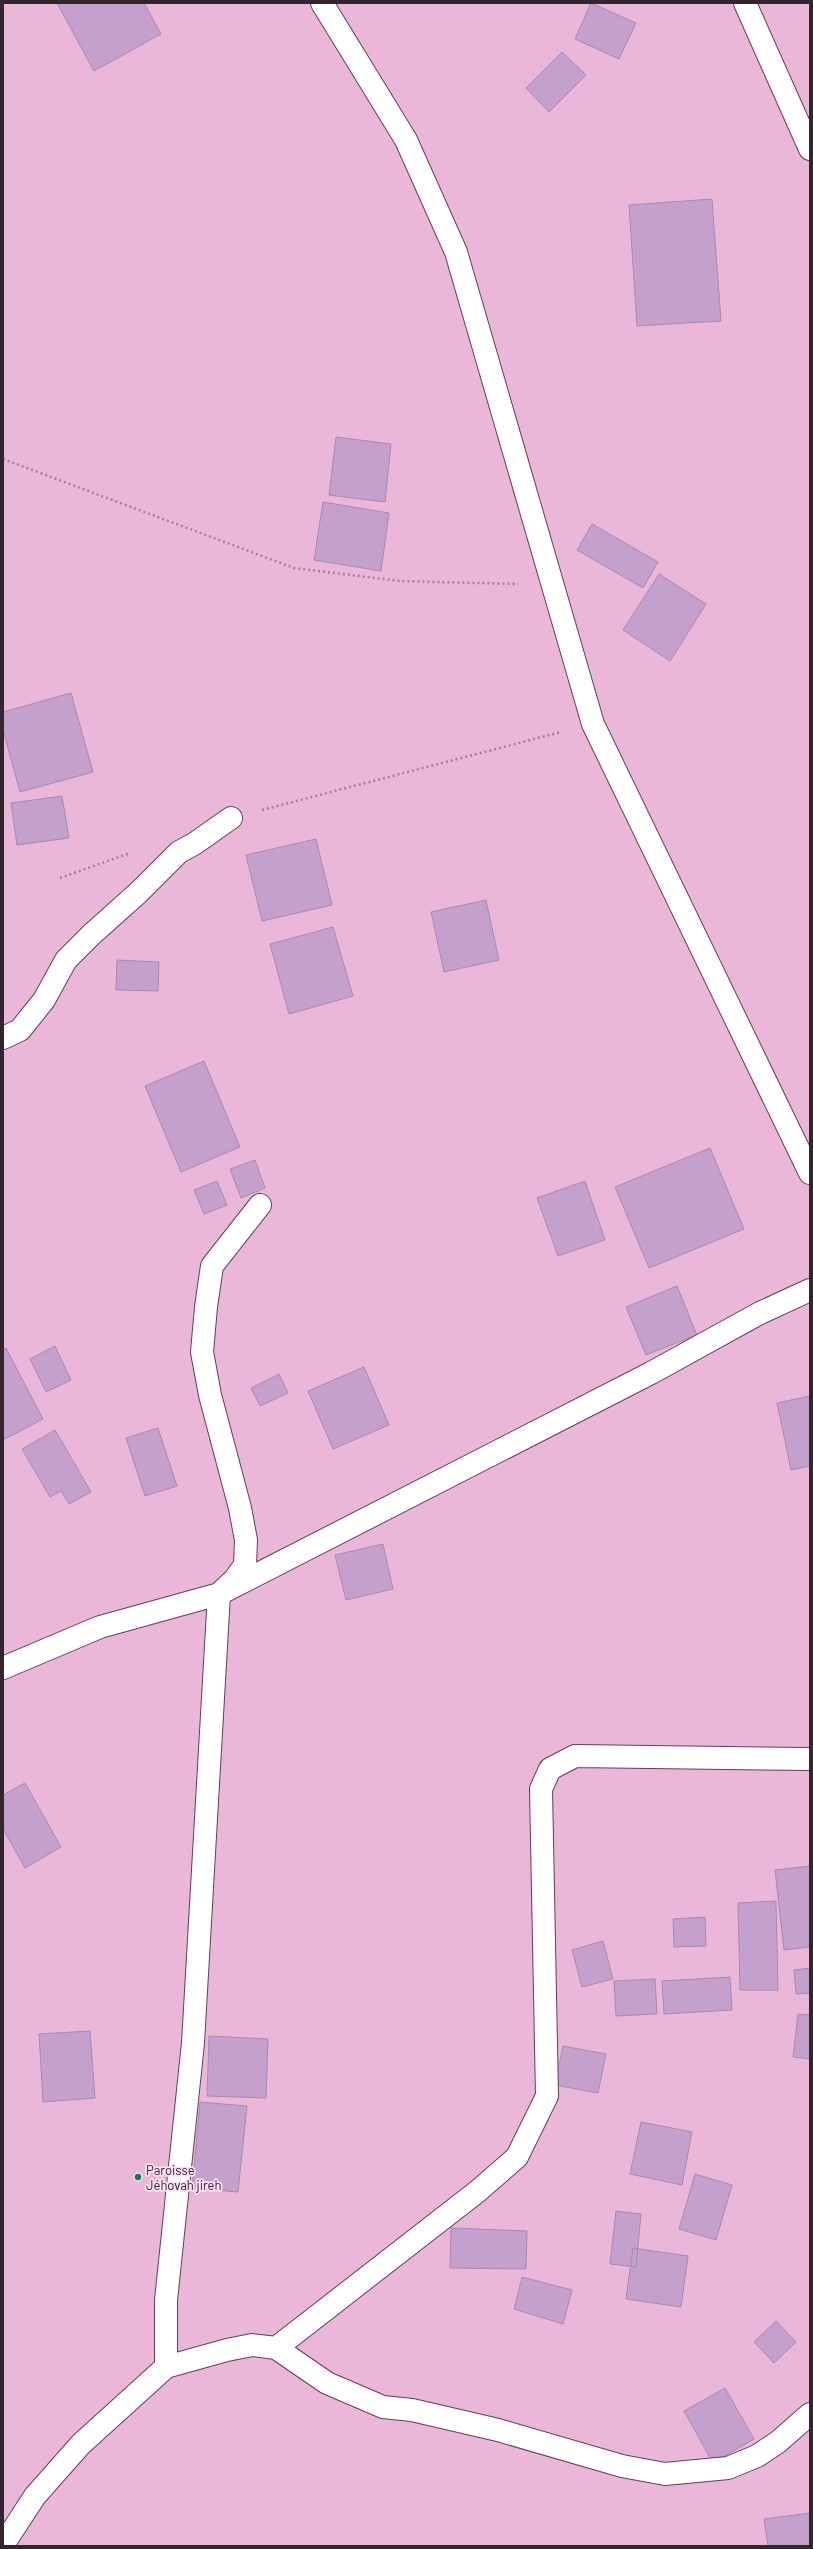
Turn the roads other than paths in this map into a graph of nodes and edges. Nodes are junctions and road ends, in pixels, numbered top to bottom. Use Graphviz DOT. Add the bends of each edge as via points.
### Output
graph roads {
  1 [pos="322,3"];
  2 [pos="745,3"];
  3 [pos="810,149"];
  4 [pos="231,818"];
  5 [pos="3,1038"];
  6 [pos="810,1173"];
  7 [pos="260,1205"];
  8 [pos="810,1290"];
  9 [pos="219,1594"];
  10 [pos="5,1661"];
  11 [pos="810,1759"];
  12 [pos="276,2348"];
  13 [pos="166,2367"];
  14 [pos="810,2414"];
  15 [pos="3,2544"];
  1 -- 6 [label="street" via="406,140 456,252 592,724"];
  2 -- 3 [label="street"];
  4 -- 5 [label="street" via="179,852 91,934 66,960 44,1000 20,1030"];
  7 -- 9 [label="street" via="212,1266 206,1307 203,1360 246,1540 246,1565"];
  8 -- 9 [label="street" via="760,1313 644,1377"];
  9 -- 10 [label="street" via="100,1627"];
  9 -- 13 [label="street" via="193,2043 166,2300"];
  11 -- 12 [label="street" via="575,1756 550,1769 541,1789 547,2096 517,2157 478,2191"];
  12 -- 13 [label="street" via="252,2345"];
  12 -- 14 [label="street" via="327,2383 383,2407 412,2410 498,2430 622,2466 665,2474 728,2468 757,2456 778,2442"];
  13 -- 15 [label="street" via="81,2444 35,2496"];
}
